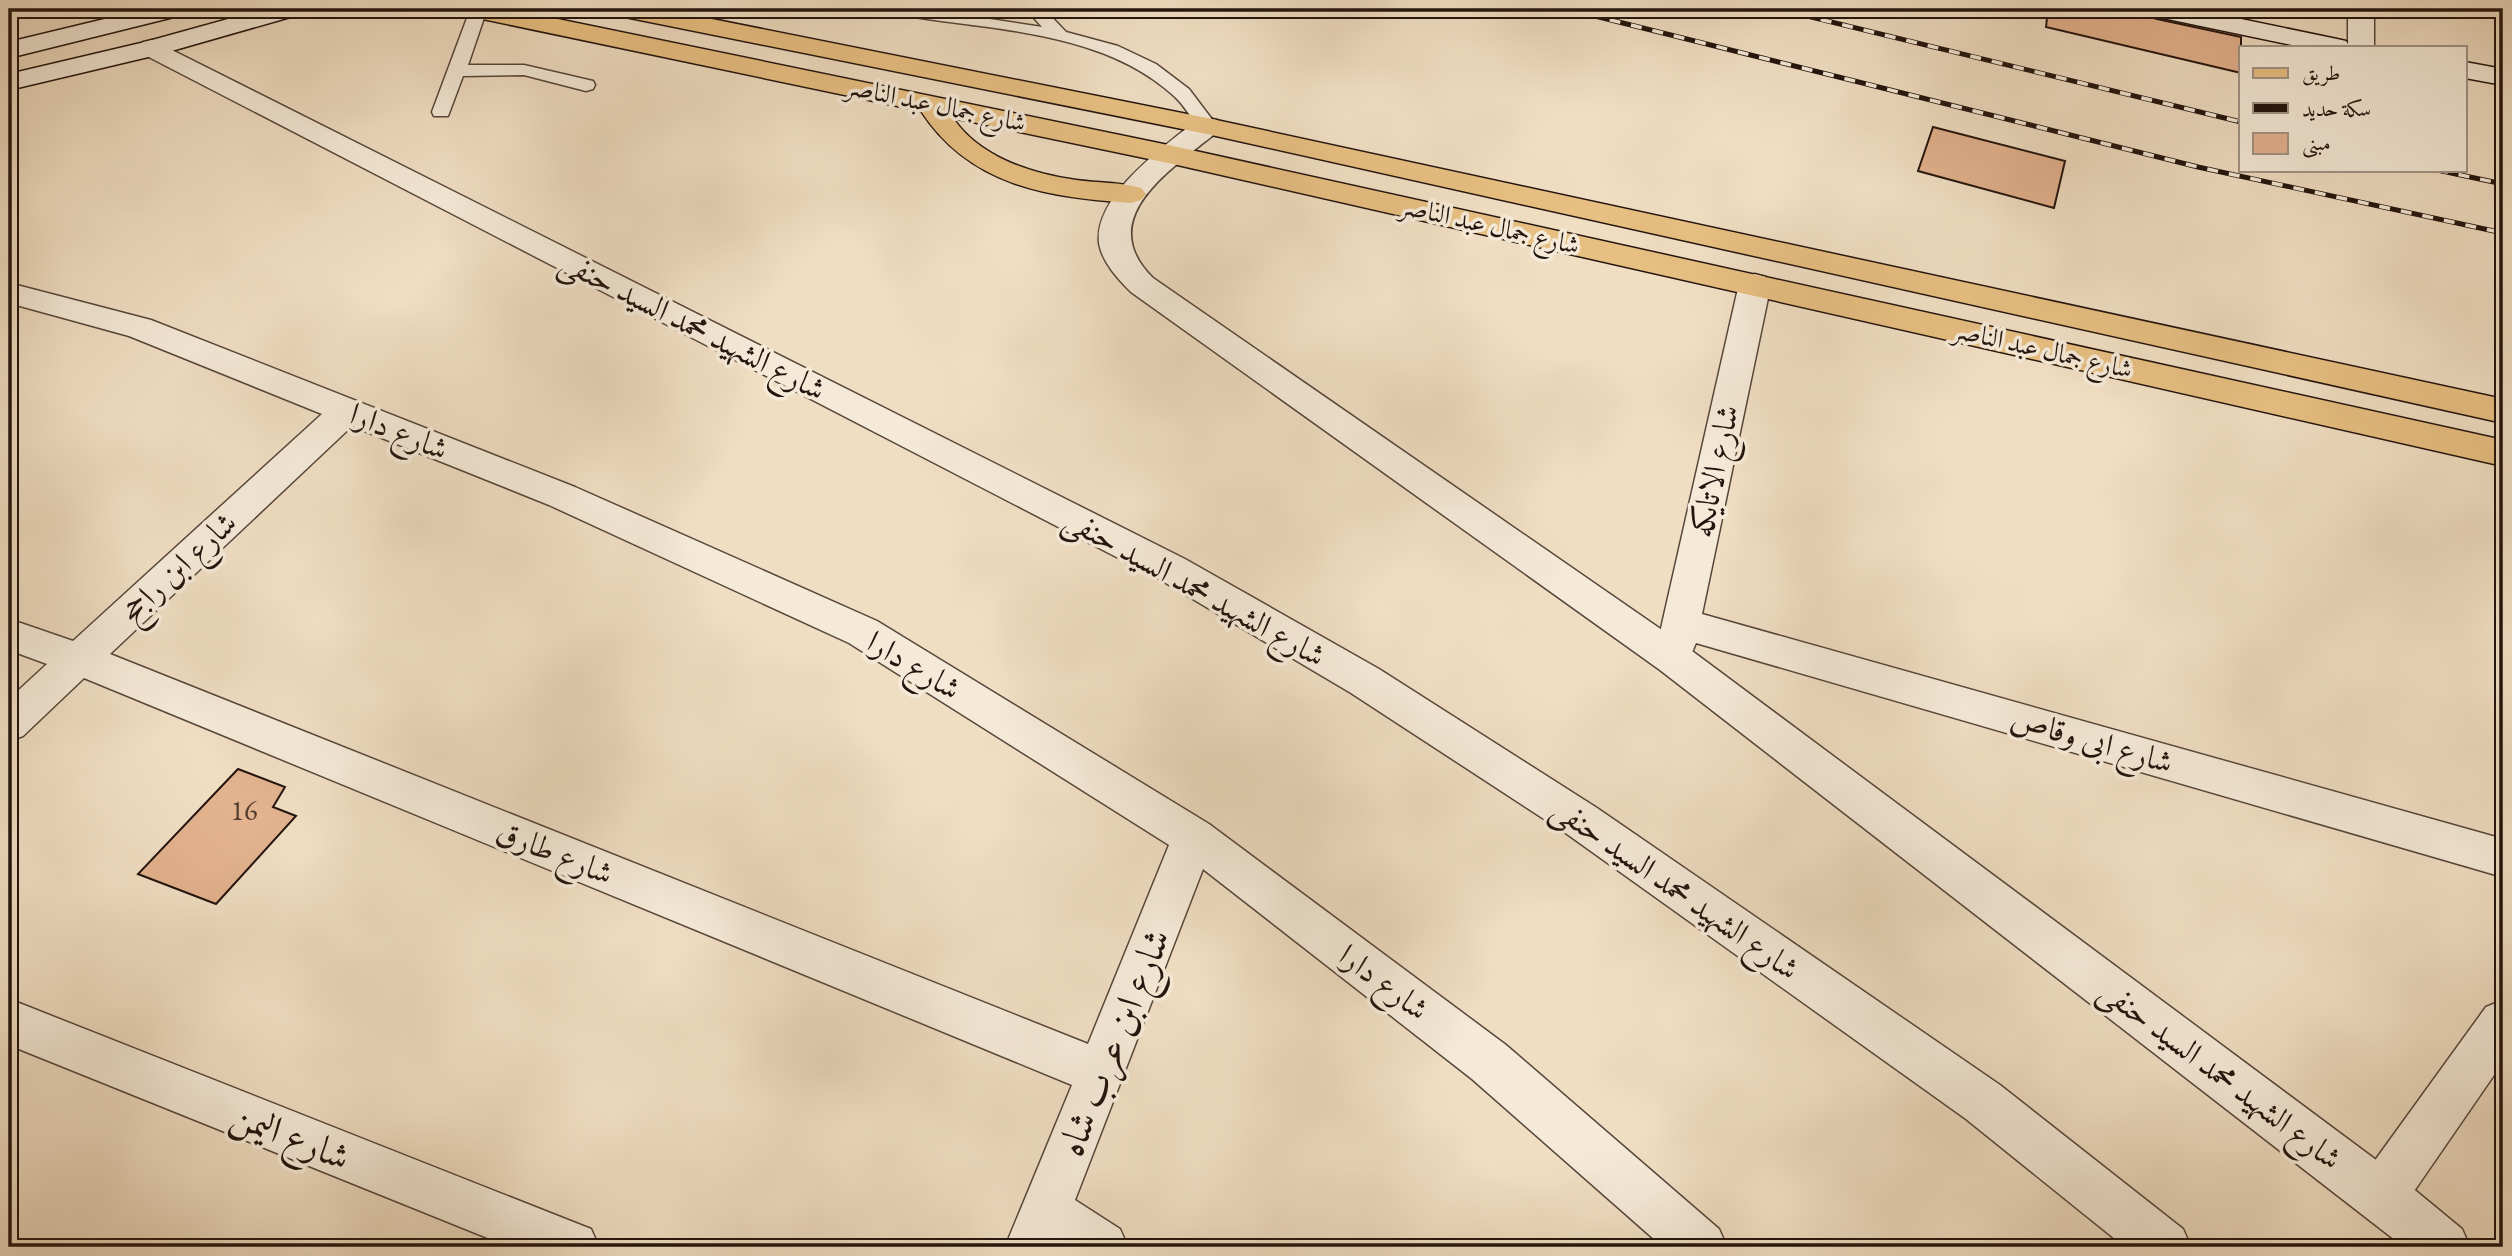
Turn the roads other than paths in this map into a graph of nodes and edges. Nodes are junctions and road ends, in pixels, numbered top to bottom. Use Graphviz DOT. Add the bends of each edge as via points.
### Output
graph roads {
  1 [pos="177,9"];
  2 [pos="292,9"];
  3 [pos="477,9"];
  4 [pos="625,9"];
  5 [pos="894,9"];
  6 [pos="1035,9"];
  7 [pos="2158,9"];
  8 [pos="2361,9"];
  9 [pos="1061,37"];
  10 [pos="2332,46"];
  11 [pos="2361,46"];
  12 [pos="152,48"];
  13 [pos="9,50"];
  14 [pos="456,71"];
  15 [pos="2466,71"];
  16 [pos="2503,77"];
  17 [pos="9,82"];
  18 [pos="586,85"];
  19 [pos="930,103"];
  20 [pos="441,112"];
  21 [pos="1207,127"];
  22 [pos="1173,155"];
  23 [pos="1131,194"];
  24 [pos="1755,284"];
  25 [pos="9,293"];
  26 [pos="347,410"];
  27 [pos="2503,411"];
  28 [pos="2503,453"];
  29 [pos="9,634"];
  30 [pos="1677,641"];
  31 [pos="79,659"];
  32 [pos="9,724"];
  33 [pos="1194,837"];
  34 [pos="2503,858"];
  35 [pos="9,1022"];
  36 [pos="2503,1023"];
  37 [pos="1101,1073"];
  38 [pos="2381,1195"];
  39 [pos="1038,1229"];
  40 [pos="573,1247"];
  41 [pos="1102,1247"];
  42 [pos="1701,1247"];
  43 [pos="2165,1247"];
  44 [pos="2444,1247"];
  1 -- 13 [label="street"];
  2 -- 12 [label="street"];
  3 -- 14 [label="lane"];
  3 -- 19 [label="main road, شارع جمال عبد الناصر"];
  4 -- 21 [label="main road, شارع جمال عبد الناصر"];
  5 -- 9 [label="lane"];
  6 -- 9 [label="lane"];
  7 -- 10 [label="street"];
  8 -- 11 [label="street"];
  9 -- 21 [label="lane" via="1118,52 1165,76 1183,91"];
  12 -- 17 [label="street"];
  12 -- 43 [label="street, شارع الشهيد محمد السيد حنفى" via="1172,569 1365,681 1582,821 1972,1094"];
  14 -- 18 [label="lane" via="524,70"];
  14 -- 20 [label="lane"];
  15 -- 16 [label="street"];
  19 -- 22 [label="main road, شارع جمال عبد الناصر"];
  19 -- 23 [label="main road" via="959,143 1014,175 1051,186"];
  21 -- 22 [label="street, شارع الشهيد محمد السيد حنفى"];
  21 -- 27 [label="main road, شارع جمال عبد الناصر"];
  22 -- 23 [label="street, شارع الشهيد محمد السيد حنفى"];
  22 -- 24 [label="main road, شارع جمال عبد الناصر"];
  23 -- 30 [label="street, شارع الشهيد محمد السيد حنفى" via="1117,216 1114,240 1122,264 1142,285"];
  24 -- 28 [label="main road, شارع جمال عبد الناصر"];
  24 -- 30 [label="street, شارع الاتايكه"];
  25 -- 26 [label="street, شارع دارا" via="140,328"];
  26 -- 31 [label="street, شارع ابن راجح"];
  26 -- 33 [label="street, شارع دارا" via="562,496 863,632"];
  29 -- 31 [label="street, شارع طارق"];
  30 -- 34 [label="street, شارع ابى وقاص"];
  30 -- 38 [label="street, شارع الشهيد محمد السيد حنفى"];
  31 -- 32 [label="street, شارع ابن راجح"];
  31 -- 37 [label="street, شارع طارق"];
  33 -- 37 [label="street, شارع ابن عرب شاه"];
  33 -- 42 [label="street, شارع دارا" via="1489,1062"];
  35 -- 40 [label="street, شارع اليمن"];
  36 -- 38 [label="street"];
  37 -- 39 [label="street, شارع ابن عرب شاه"];
  38 -- 44 [label="street, شارع الشهيد محمد السيد حنفى"];
  39 -- 41 [label="street"];
}
